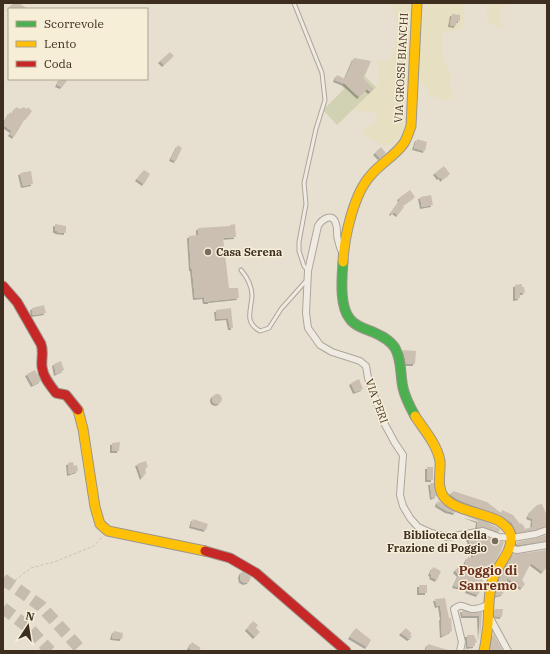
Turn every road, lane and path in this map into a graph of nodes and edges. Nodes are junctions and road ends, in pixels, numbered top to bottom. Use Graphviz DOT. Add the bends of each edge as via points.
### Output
graph roads {
  1 [pos="294,3"];
  2 [pos="417,3"];
  3 [pos="343,255"];
  4 [pos="241,270"];
  5 [pos="308,271"];
  6 [pos="308,280"];
  7 [pos="3,286"];
  8 [pos="547,530"];
  9 [pos="108,531"];
  10 [pos="512,538"];
  11 [pos="547,546"];
  12 [pos="509,548"];
  13 [pos="3,589"];
  14 [pos="488,604"];
  15 [pos="488,616"];
  16 [pos="346,651"];
  17 [pos="460,651"];
  18 [pos="484,651"];
  19 [pos="508,651"];
  1 -- 5 [label="lane" via="322,72 325,100 304,183 306,204 299,252"];
  2 -- 3 [label="main road, VIA GROSSI BIANCHI" via="411,126 402,145 368,179 361,191 344,243"];
  3 -- 5 [label="street, VIA PERI" via="337,239 337,224 330,217 326,218 318,226"];
  3 -- 10 [label="main road, VIA GROSSI BIANCHI" via="345,312 352,322 386,338 394,346 410,406 438,454 440,488 443,496 451,502 507,526"];
  4 -- 6 [label="lane" via="247,277 252,295 249,318 260,331 269,328 281,309"];
  5 -- 6 [label="street, VIA PERI"];
  6 -- 10 [label="street, VIA PERI" via="308,328 320,345 332,352 360,361 366,366 383,421 403,455 400,495 402,506 410,518 418,527 448,537 483,531 499,537"];
  7 -- 9 [label="main road" via="17,302 41,344 42,367 48,383 56,393 66,395 79,412 95,507 100,524"];
  8 -- 10 [label="street, VIA PERI"];
  9 -- 13 [label="path" via="94,546 31,568"];
  9 -- 16 [label="main road" via="212,552 243,563"];
  10 -- 12 [label="main road"];
  11 -- 12 [label="street" via="517,550"];
  12 -- 14 [label="main road" via="489,588"];
  14 -- 15 [label="main road"];
  14 -- 17 [label="street" via="482,608 471,609 464,605 458,606 454,610 462,642"];
  15 -- 18 [label="main road"];
  15 -- 19 [label="street"];
}
